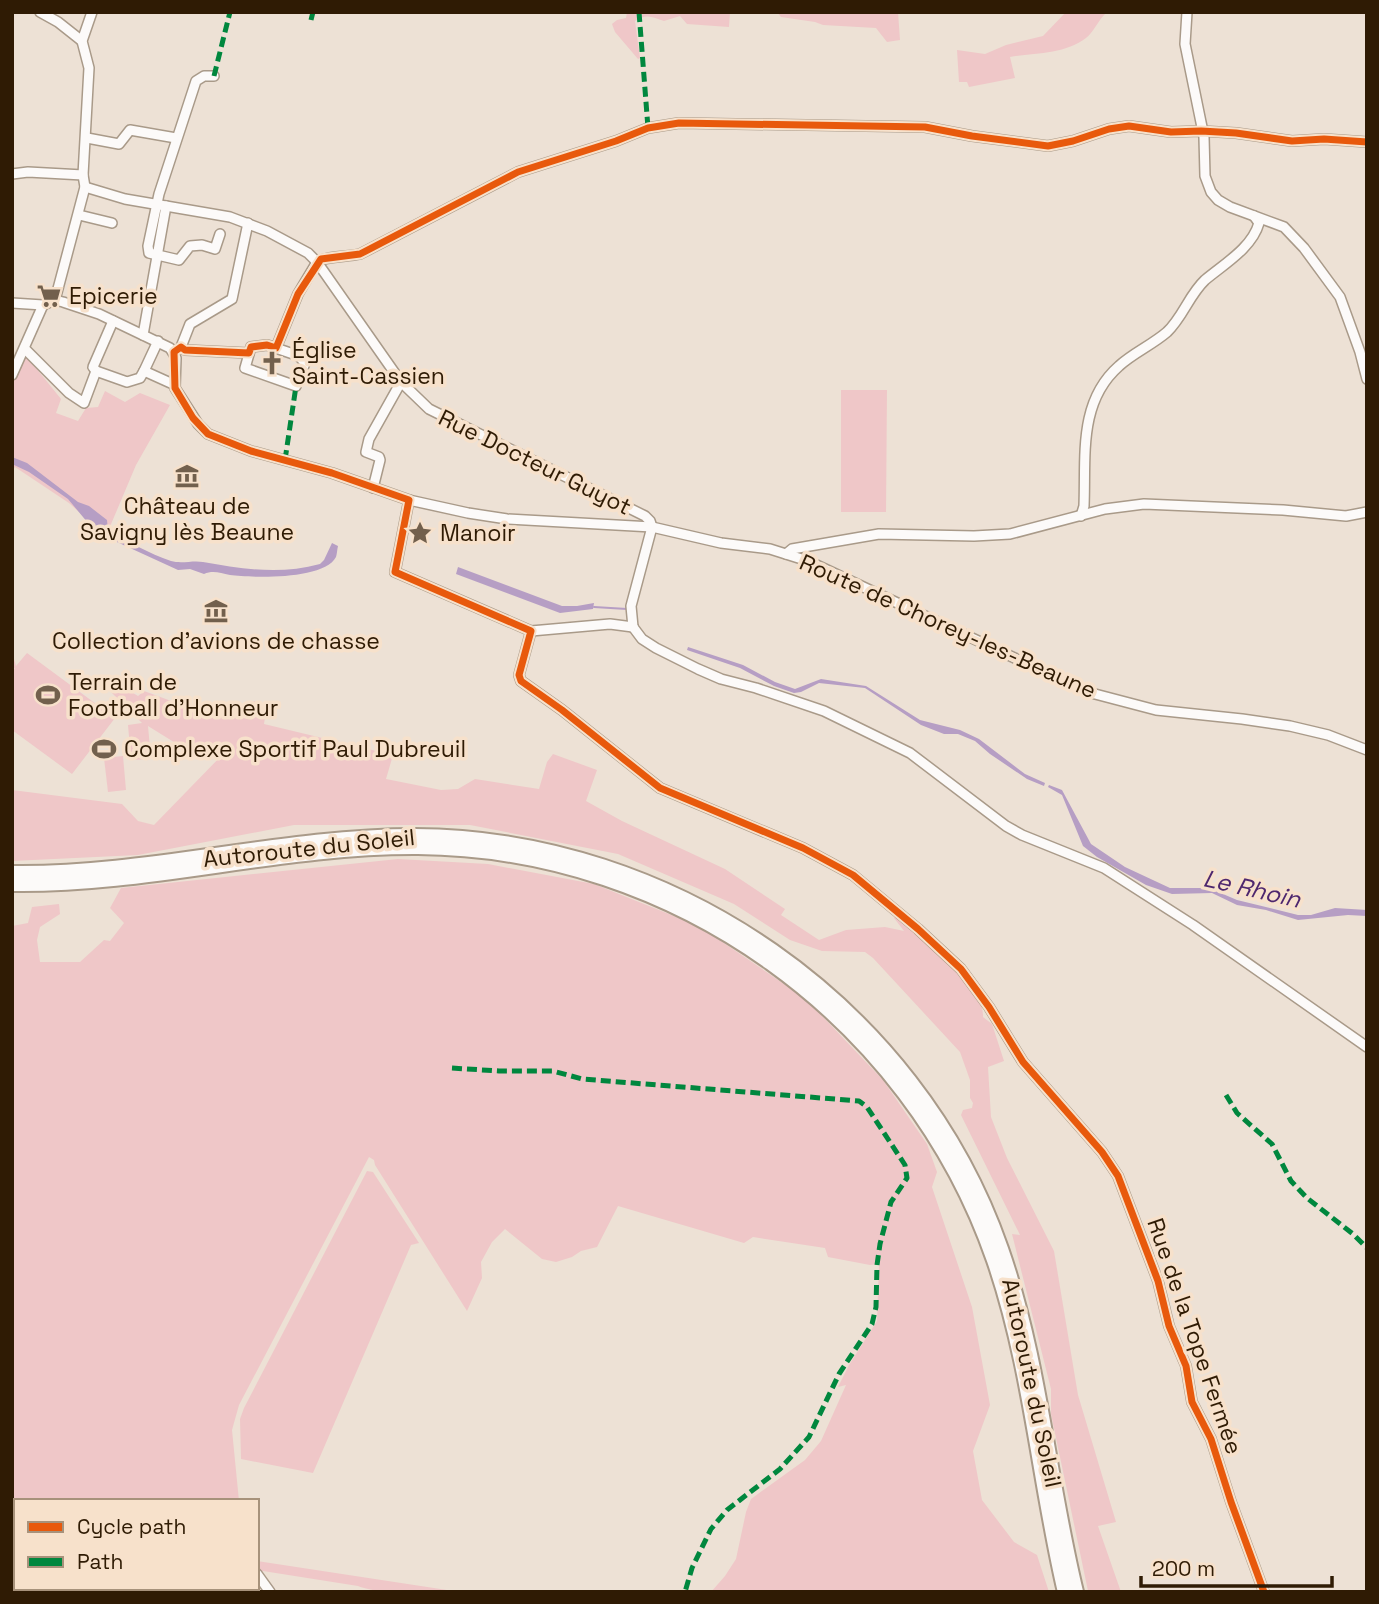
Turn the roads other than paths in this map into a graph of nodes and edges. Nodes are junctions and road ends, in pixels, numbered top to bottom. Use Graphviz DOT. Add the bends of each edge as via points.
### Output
graph roads {
  1 [pos="40,12"];
  2 [pos="92,12"];
  3 [pos="1187,12"];
  4 [pos="58,17"];
  5 [pos="82,41"];
  6 [pos="214,76"];
  7 [pos="1201,131"];
  8 [pos="87,138"];
  9 [pos="176,138"];
  10 [pos="1367,142"];
  11 [pos="12,174"];
  12 [pos="83,176"];
  13 [pos="85,187"];
  14 [pos="161,206"];
  15 [pos="79,215"];
  16 [pos="1254,216"];
  17 [pos="112,223"];
  18 [pos="248,223"];
  19 [pos="220,234"];
  20 [pos="158,255"];
  21 [pos="317,262"];
  22 [pos="55,300"];
  23 [pos="12,303"];
  24 [pos="43,304"];
  25 [pos="113,321"];
  26 [pos="144,335"];
  27 [pos="158,341"];
  28 [pos="276,348"];
  29 [pos="25,349"];
  30 [pos="178,350"];
  31 [pos="249,353"];
  32 [pos="96,371"];
  33 [pos="144,371"];
  34 [pos="12,375"];
  35 [pos="1367,379"];
  36 [pos="401,382"];
  37 [pos="175,385"];
  38 [pos="373,488"];
  39 [pos="409,500"];
  40 [pos="1367,512"];
  41 [pos="1081,516"];
  42 [pos="652,527"];
  43 [pos="786,554"];
  44 [pos="633,627"];
  45 [pos="531,631"];
  46 [pos="1367,750"];
  47 [pos="12,873"];
  48 [pos="12,884"];
  49 [pos="1367,1046"];
  50 [pos="259,1577"];
  51 [pos="270,1592"];
  52 [pos="1065,1592"];
  53 [pos="1076,1592"];
  54 [pos="1264,1592"];
  1 -- 4 [label="street"];
  2 -- 5 [label="street"];
  3 -- 7 [label="street" via="1185,44"];
  4 -- 5 [label="street"];
  5 -- 8 [label="street" via="89,68"];
  6 -- 9 [label="street" via="196,81"];
  7 -- 10 [label="street" via="1292,141"];
  7 -- 16 [label="street" via="1211,192 1223,204"];
  7 -- 21 [label="street" via="1129,126 1048,146 925,127 663,125 519,172 360,254"];
  8 -- 9 [label="street" via="119,144 130,131"];
  8 -- 12 [label="street"];
  9 -- 14 [label="street"];
  11 -- 12 [label="street"];
  12 -- 13 [label="street"];
  13 -- 14 [label="street"];
  13 -- 15 [label="street"];
  14 -- 18 [label="street"];
  14 -- 20 [label="street" via="148,246 149,253"];
  15 -- 17 [label="street"];
  15 -- 22 [label="street"];
  16 -- 35 [label="street" via="1288,230 1333,284"];
  16 -- 41 [label="street" via="1259,223 1251,239 1201,284 1168,331 1122,363 1096,393 1088,419"];
  18 -- 21 [label="street"];
  18 -- 30 [label="street" via="232,299 190,324"];
  19 -- 20 [label="street" via="215,249 190,246 179,260"];
  20 -- 26 [label="street"];
  21 -- 28 [label="street"];
  21 -- 36 [label="street, Rue Docteur Guyot"];
  22 -- 24 [label="street"];
  22 -- 25 [label="street"];
  23 -- 24 [label="street"];
  24 -- 29 [label="street"];
  25 -- 26 [label="street"];
  25 -- 32 [label="street" via="93,367"];
  26 -- 27 [label="street"];
  27 -- 30 [label="street"];
  27 -- 33 [label="street"];
  28 -- 31 [label="street" via="251,347"];
  28 -- 31 [label="street" via="305,363 296,386 245,368"];
  29 -- 32 [label="street" via="84,403"];
  29 -- 34 [label="street"];
  30 -- 31 [label="street"];
  30 -- 37 [label="street"];
  32 -- 33 [label="street" via="127,382 140,379"];
  33 -- 37 [label="street"];
  36 -- 38 [label="street" via="369,439 366,452 380,460"];
  36 -- 42 [label="street, Rue Docteur Guyot" via="429,409 645,516"];
  37 -- 38 [label="street, Route de Chorey-les-Beaune" via="193,418 208,434"];
  38 -- 39 [label="street, Route de Chorey-les-Beaune"];
  39 -- 42 [label="street, Route de Chorey-les-Beaune" via="500,518"];
  39 -- 45 [label="street" via="396,566"];
  40 -- 41 [label="street" via="1346,516 1144,504"];
  41 -- 43 [label="street" via="994,536 879,534 792,549"];
  42 -- 43 [label="street, Route de Chorey-les-Beaune"];
  42 -- 44 [label="street" via="631,606"];
  43 -- 46 [label="street, Route de Chorey-les-Beaune" via="1095,694 1168,713 1299,728"];
  44 -- 45 [label="street" via="610,624"];
  44 -- 49 [label="street" via="642,639 698,669 824,711 918,758 1006,826 1088,860 1138,888"];
  45 -- 54 [label="street, Rue de la Tope Fermée" via="521,681 660,788 815,854 864,883 961,969 1023,1062 1102,1152 1122,1185 1158,1281 1188,1371 1192,1402 1211,1439"];
  47 -- 53 [label="highway, Autoroute du Soleil" via="120,868 357,838 470,839 545,850 617,870 698,905 764,944 836,1001 897,1066 942,1128 980,1198 1000,1244 1023,1324"];
  48 -- 52 [label="highway, Autoroute du Soleil" via="121,879 345,850 469,849 542,861 614,881 694,915 753,950 811,993 881,1063 933,1133 968,1198 1010,1314"];
  50 -- 51 [label="street"];
}
